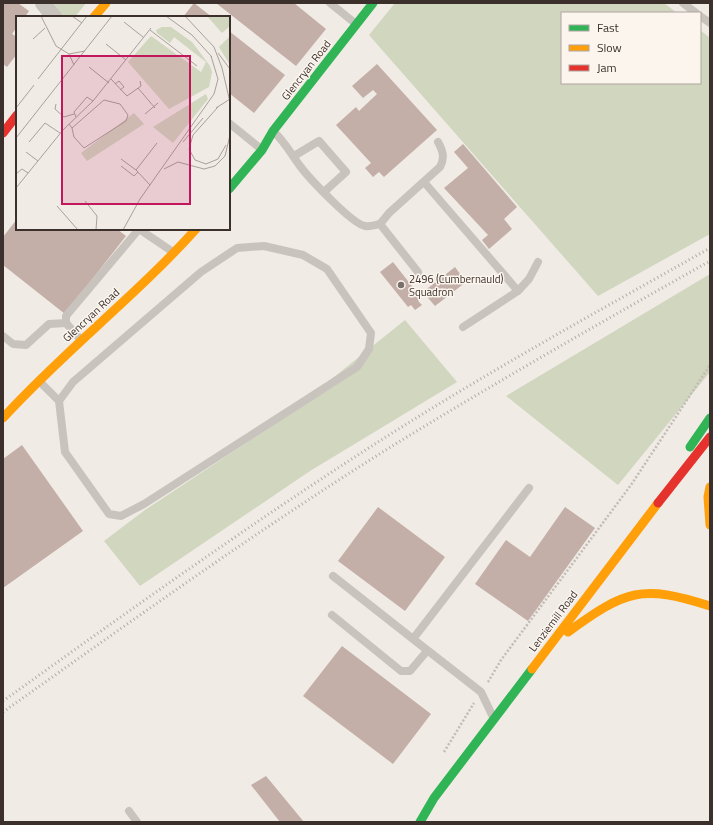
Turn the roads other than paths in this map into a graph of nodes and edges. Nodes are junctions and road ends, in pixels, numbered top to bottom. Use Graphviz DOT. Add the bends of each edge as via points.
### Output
graph roads {
  1 [pos="43,3"];
  2 [pos="106,3"];
  3 [pos="330,3"];
  4 [pos="373,3"];
  5 [pos="683,3"];
  6 [pos="695,12"];
  7 [pos="53,16"];
  8 [pos="95,16"];
  9 [pos="701,17"];
  10 [pos="710,23"];
  11 [pos="357,24"];
  12 [pos="16,116"];
  13 [pos="230,124"];
  14 [pos="273,131"];
  15 [pos="3,133"];
  16 [pos="438,142"];
  17 [pos="262,150"];
  18 [pos="294,156"];
  19 [pos="424,182"];
  20 [pos="230,188"];
  21 [pos="324,192"];
  22 [pos="380,224"];
  23 [pos="138,230"];
  24 [pos="140,230"];
  25 [pos="195,230"];
  26 [pos="175,254"];
  27 [pos="538,262"];
  28 [pos="418,272"];
  29 [pos="518,291"];
  30 [pos="66,323"];
  31 [pos="463,327"];
  32 [pos="3,336"];
  33 [pos="81,340"];
  34 [pos="38,380"];
  35 [pos="59,401"];
  36 [pos="3,418"];
  37 [pos="710,418"];
  38 [pos="710,437"];
  39 [pos="710,487"];
  40 [pos="529,488"];
  41 [pos="710,525"];
  42 [pos="619,553"];
  43 [pos="333,576"];
  44 [pos="710,606"];
  45 [pos="332,615"];
  46 [pos="413,639"];
  47 [pos="552,643"];
  48 [pos="427,651"];
  49 [pos="494,719"];
  50 [pos="129,811"];
  51 [pos="137,822"];
  52 [pos="420,822"];
  1 -- 7 [label="street"];
  2 -- 8 [label="street"];
  3 -- 11 [label="lane"];
  4 -- 11 [label="street, Glencryan Road"];
  5 -- 6 [label="lane"];
  9 -- 10 [label="lane"];
  11 -- 14 [label="street, Glencryan Road"];
  12 -- 15 [label="street"];
  13 -- 17 [label="lane"];
  14 -- 17 [label="street, Glencryan Road"];
  14 -- 18 [label="lane"];
  16 -- 19 [label="lane" via="444,160"];
  17 -- 20 [label="street, Glencryan Road"];
  18 -- 21 [label="lane"];
  18 -- 21 [label="lane" via="319,141 346,172"];
  19 -- 22 [label="lane" via="389,212"];
  19 -- 29 [label="lane"];
  21 -- 22 [label="lane" via="350,218 364,226"];
  22 -- 28 [label="lane"];
  23 -- 30 [label="lane" via="66,316"];
  24 -- 26 [label="lane"];
  25 -- 26 [label="street, Glencryan Road"];
  26 -- 33 [label="street, Glencryan Road"];
  27 -- 29 [label="lane" via="529,279"];
  29 -- 31 [label="lane"];
  30 -- 32 [label="lane" via="49,324 26,345 13,344"];
  30 -- 33 [label="lane"];
  33 -- 34 [label="street, Glencryan Road"];
  34 -- 35 [label="lane"];
  34 -- 36 [label="street, Glencryan Road"];
  35 -- 35 [label="lane" via="65,452 109,514 121,516 144,504 357,367 369,349 371,333 327,269 302,255 264,246 237,248 201,272 72,382"];
  37 -- 42 [label="street"];
  38 -- 42 [label="street, Lenziemill Road"];
  39 -- 41 [label="street"];
  40 -- 46 [label="lane"];
  42 -- 47 [label="street, Lenziemill Road"];
  43 -- 46 [label="lane"];
  44 -- 47 [label="street" via="668,593 636,593 613,602"];
  45 -- 48 [label="lane" via="402,671 410,671"];
  46 -- 48 [label="lane"];
  47 -- 49 [label="street, Lenziemill Road"];
  48 -- 49 [label="lane" via="482,692"];
  49 -- 52 [label="street, Lenziemill Road" via="434,798"];
  50 -- 51 [label="lane"];
}
